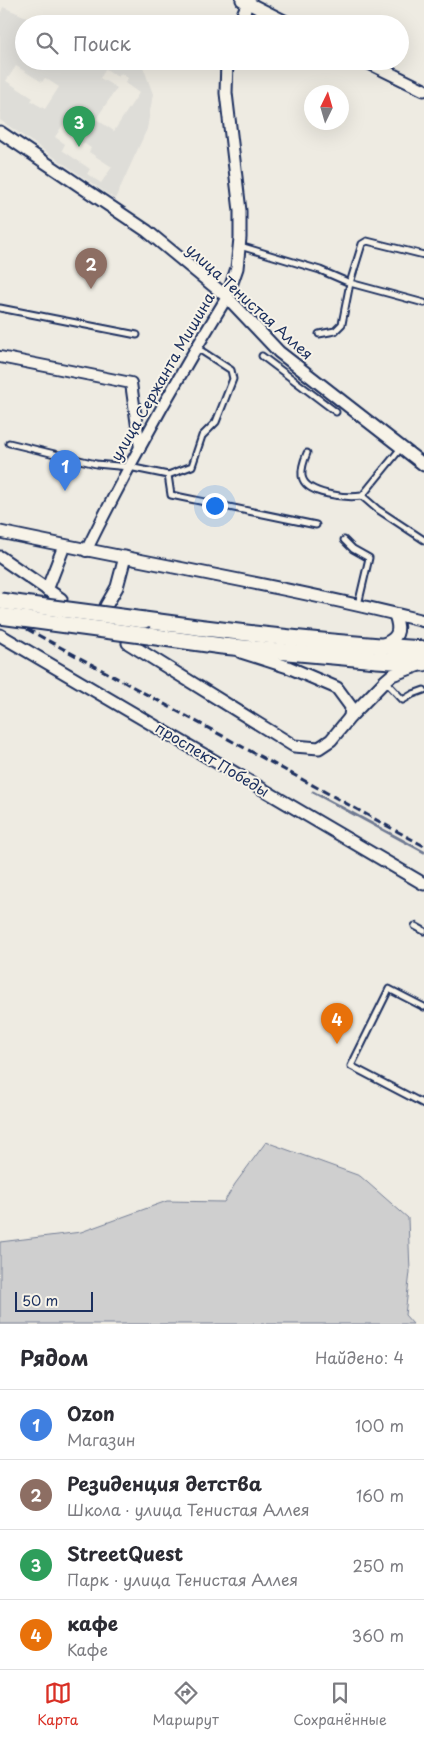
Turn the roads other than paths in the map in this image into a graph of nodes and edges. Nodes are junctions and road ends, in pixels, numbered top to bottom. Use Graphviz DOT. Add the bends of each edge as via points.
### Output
graph roads {
  1 [pos="246,1"];
  2 [pos="241,15"];
  3 [pos="273,15"];
  4 [pos="227,70"];
  5 [pos="383,70"];
  6 [pos="424,90"];
  7 [pos="0,132"];
  8 [pos="239,246"];
  9 [pos="424,255"];
  10 [pos="350,283"];
  11 [pos="227,297"];
  12 [pos="424,303"];
  13 [pos="0,308"];
  14 [pos="319,334"];
  15 [pos="137,336"];
  16 [pos="196,347"];
  17 [pos="279,352"];
  18 [pos="0,356"];
  19 [pos="262,356"];
  20 [pos="271,363"];
  21 [pos="336,412"];
  22 [pos="9,443"];
  23 [pos="140,448"];
  24 [pos="401,448"];
  25 [pos="307,453"];
  26 [pos="424,465"];
  27 [pos="130,467"];
  28 [pos="168,475"];
  29 [pos="362,496"];
  30 [pos="316,525"];
  31 [pos="0,532"];
  32 [pos="344,540"];
  33 [pos="424,540"];
  34 [pos="64,546"];
  35 [pos="86,551"];
  36 [pos="0,557"];
  37 [pos="125,557"];
  38 [pos="47,590"];
  39 [pos="61,599"];
  40 [pos="0,601"];
  41 [pos="106,606"];
  42 [pos="358,606"];
  43 [pos="395,615"];
  44 [pos="0,616"];
  45 [pos="424,621"];
  46 [pos="0,635"];
  47 [pos="128,643"];
  48 [pos="222,646"];
  49 [pos="378,646"];
  50 [pos="424,649"];
  51 [pos="424,663"];
  52 [pos="384,681"];
  53 [pos="424,690"];
  54 [pos="350,717"];
  55 [pos="424,884"];
  56 [pos="415,926"];
  57 [pos="424,931"];
  58 [pos="424,1007"];
  59 [pos="424,1104"];
  1 -- 2 [label="street"];
  1 -- 3 [label="street"];
  4 -- 8 [label="street, улица Сержанта Мишина" via="226,93 240,211"];
  5 -- 6 [label="street"];
  7 -- 11 [label="street, улица Тенистая Аллея" via="147,231"];
  8 -- 10 [label="lane" via="320,270"];
  8 -- 11 [label="street, улица Сержанта Мишина"];
  9 -- 10 [label="lane" via="367,241 362,244"];
  10 -- 12 [label="lane"];
  10 -- 14 [label="lane" via="342,324 335,331"];
  11 -- 16 [label="street, улица Сержанта Мишина"];
  11 -- 17 [label="street, улица Тенистая Аллея"];
  13 -- 15 [label="lane"];
  16 -- 23 [label="street, улица Сержанта Мишина"];
  16 -- 28 [label="lane" via="231,370 233,379 216,422 202,436 192,466"];
  17 -- 20 [label="lane"];
  17 -- 24 [label="street, улица Тенистая Аллея"];
  18 -- 23 [label="street" via="131,383"];
  19 -- 20 [label="lane"];
  20 -- 21 [label="lane"];
  22 -- 27 [label="lane" via="96,464"];
  23 -- 27 [label="street, улица Сержанта Мишина"];
  24 -- 26 [label="street, улица Тенистая Аллея"];
  24 -- 29 [label="lane"];
  25 -- 29 [label="lane" via="302,477 306,484 332,495"];
  27 -- 28 [label="lane"];
  27 -- 35 [label="street, улица Сержанта Мишина"];
  28 -- 30 [label="lane" via="171,495"];
  29 -- 33 [label="lane"];
  31 -- 34 [label="street"];
  32 -- 42 [label="lane" via="352,549 369,558"];
  34 -- 35 [label="street"];
  34 -- 38 [label="street"];
  35 -- 37 [label="street"];
  36 -- 38 [label="street"];
  37 -- 41 [label="street" via="117,587"];
  37 -- 42 [label="street"];
  38 -- 39 [label="street"];
  40 -- 49 [label="main road, bridge" via="224,631"];
  42 -- 43 [label="street"];
  43 -- 45 [label="street"];
  43 -- 49 [label="street" via="397,635 391,642"];
  44 -- 48 [label="main road, bridge"];
  46 -- 55 [label="street, проспект Победы"];
  47 -- 54 [label="street" via="294,746 318,748 331,740"];
  48 -- 51 [label="main road"];
  48 -- 54 [label="street" via="288,667 337,688 351,707"];
  49 -- 50 [label="main road"];
  51 -- 52 [label="street"];
  52 -- 53 [label="lane" via="403,700"];
  52 -- 54 [label="street"];
  56 -- 57 [label="lane"];
  58 -- 59 [label="lane" via="389,989 351,1066"];
}
